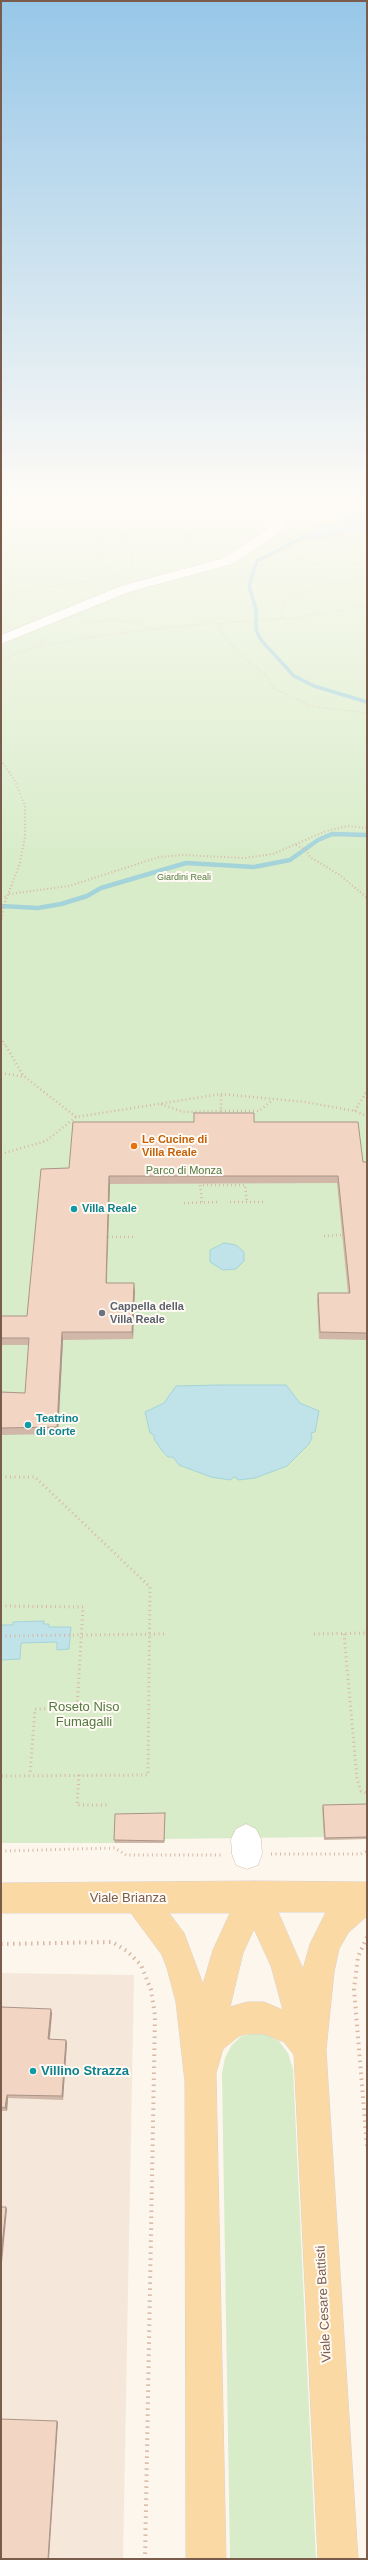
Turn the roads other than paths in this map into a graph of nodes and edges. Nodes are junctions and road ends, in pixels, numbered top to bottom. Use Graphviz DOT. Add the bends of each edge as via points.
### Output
graph roads {
  1 [pos="39,623"];
  2 [pos="1,640"];
  3 [pos="254,1896"];
  4 [pos="366,1897"];
  5 [pos="1,1898"];
  6 [pos="139,1898"];
  7 [pos="209,2040"];
  8 [pos="310,2050"];
  9 [pos="201,2082"];
  10 [pos="206,2559"];
  11 [pos="338,2559"];
  1 -- 2 [label="lane"];
  3 -- 4 [label="main road, Viale Brianza"];
  3 -- 6 [label="main road, Viale Brianza"];
  3 -- 7 [label="main road" via="228,1950 216,1993"];
  3 -- 8 [label="main road, Viale Cesare Battisti" via="286,1964"];
  4 -- 8 [label="main road, Viale Cesare Battisti" via="337,1922 325,1944 318,1972"];
  5 -- 6 [label="main road, Viale Brianza"];
  6 -- 9 [label="main road" via="173,1944 183,1968 192,2002"];
  7 -- 8 [label="main road" via="231,2022 247,2018 264,2018 295,2031"];
  7 -- 9 [label="main road"];
  8 -- 11 [label="main road, Viale Cesare Battisti"];
  9 -- 10 [label="main road"];
}
